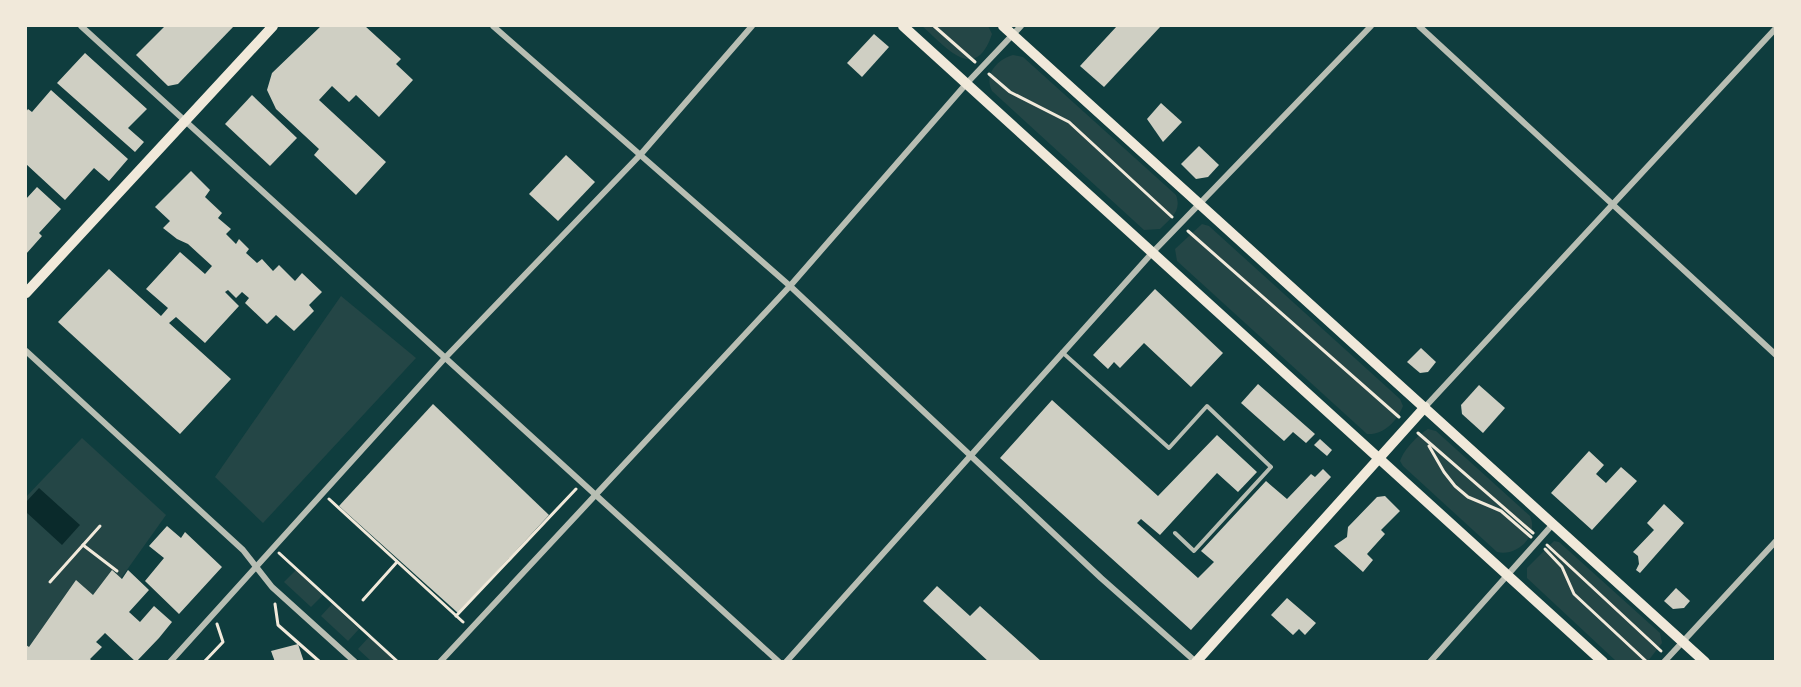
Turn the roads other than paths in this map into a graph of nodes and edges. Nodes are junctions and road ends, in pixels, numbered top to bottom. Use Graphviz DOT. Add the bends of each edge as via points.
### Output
graph roads {
  1 [pos="81,26"];
  2 [pos="273,26"];
  3 [pos="493,26"];
  4 [pos="752,26"];
  5 [pos="903,26"];
  6 [pos="1003,26"];
  7 [pos="1022,26"];
  8 [pos="1371,26"];
  9 [pos="1419,26"];
  10 [pos="1776,28"];
  11 [pos="1013,34"];
  12 [pos="967,83"];
  13 [pos="184,122"];
  14 [pos="641,154"];
  15 [pos="1201,202"];
  16 [pos="1612,205"];
  17 [pos="1152,253"];
  18 [pos="790,286"];
  19 [pos="26,293"];
  20 [pos="26,351"];
  21 [pos="1062,352"];
  22 [pos="1776,355"];
  23 [pos="444,359"];
  24 [pos="1425,407"];
  25 [pos="969,455"];
  26 [pos="1378,458"];
  27 [pos="595,495"];
  28 [pos="1553,524"];
  29 [pos="1175,533"];
  30 [pos="1776,541"];
  31 [pos="255,565"];
  32 [pos="1507,575"];
  33 [pos="1683,642"];
  34 [pos="1196,661"];
  35 [pos="170,662"];
  36 [pos="355,662"];
  37 [pos="440,662"];
  38 [pos="779,662"];
  39 [pos="786,662"];
  40 [pos="1430,662"];
  41 [pos="1603,662"];
  42 [pos="1664,662"];
  43 [pos="1705,662"];
  1 -- 13 [label="street"];
  2 -- 13 [label="main road"];
  3 -- 14 [label="street"];
  4 -- 14 [label="street"];
  5 -- 12 [label="main road"];
  6 -- 11 [label="main road"];
  7 -- 11 [label="street"];
  8 -- 15 [label="street"];
  9 -- 16 [label="street"];
  10 -- 16 [label="street"];
  11 -- 12 [label="street"];
  11 -- 15 [label="main road"];
  12 -- 17 [label="main road"];
  12 -- 18 [label="street"];
  13 -- 19 [label="main road"];
  13 -- 23 [label="street"];
  14 -- 18 [label="street"];
  14 -- 23 [label="street"];
  15 -- 17 [label="street"];
  15 -- 24 [label="main road"];
  16 -- 22 [label="street"];
  16 -- 24 [label="street"];
  17 -- 21 [label="street"];
  17 -- 26 [label="main road"];
  18 -- 25 [label="street"];
  18 -- 27 [label="street"];
  20 -- 31 [label="street"];
  21 -- 25 [label="street"];
  21 -- 29 [label="lane" via="1169,448 1207,406 1271,467 1194,551"];
  23 -- 27 [label="street"];
  23 -- 31 [label="street"];
  24 -- 26 [label="main road"];
  24 -- 28 [label="main road"];
  25 -- 34 [label="street"];
  25 -- 39 [label="street"];
  26 -- 32 [label="main road"];
  26 -- 34 [label="main road"];
  27 -- 37 [label="street"];
  27 -- 38 [label="street"];
  28 -- 32 [label="street"];
  28 -- 33 [label="main road"];
  30 -- 33 [label="street"];
  31 -- 35 [label="street"];
  31 -- 36 [label="street" via="272,587"];
  32 -- 40 [label="street"];
  32 -- 41 [label="main road"];
  33 -- 42 [label="street"];
  33 -- 43 [label="main road"];
}
